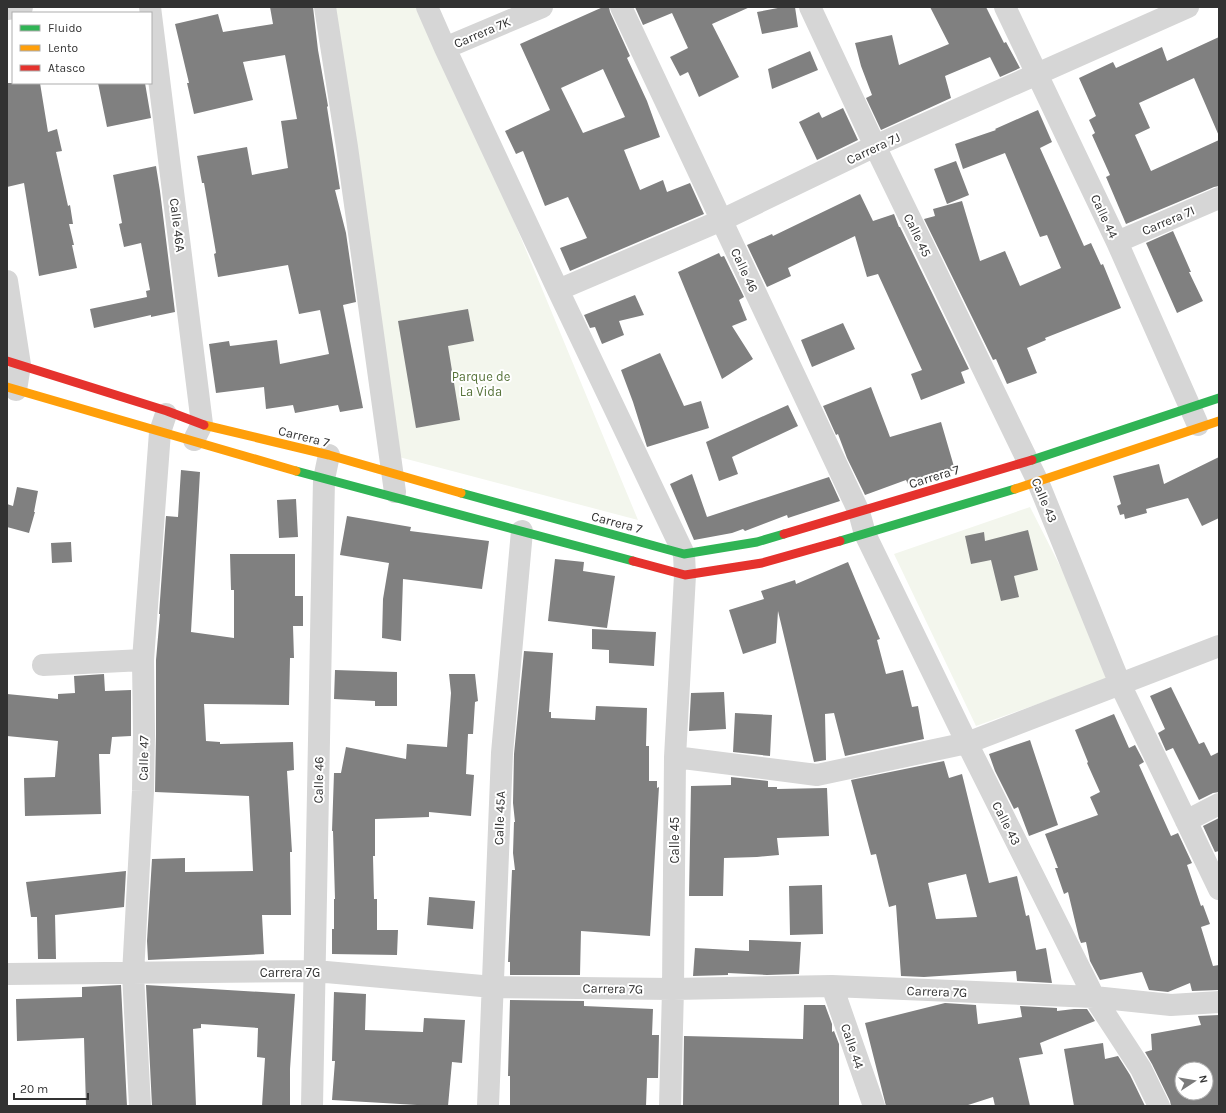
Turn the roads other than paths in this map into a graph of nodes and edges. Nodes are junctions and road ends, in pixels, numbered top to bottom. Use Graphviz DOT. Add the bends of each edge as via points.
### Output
graph roads {
  1 [pos="22,7"];
  2 [pos="325,7"];
  3 [pos="427,7"];
  4 [pos="542,7"];
  5 [pos="621,7"];
  6 [pos="810,7"];
  7 [pos="1005,7"];
  8 [pos="1188,7"];
  9 [pos="7,9"];
  10 [pos="152,25"];
  11 [pos="445,48"];
  12 [pos="1037,73"];
  13 [pos="875,146"];
  14 [pos="1219,198"];
  15 [pos="722,220"];
  16 [pos="1117,242"];
  17 [pos="7,281"];
  18 [pos="558,290"];
  19 [pos="13,363"];
  20 [pos="12,388"];
  21 [pos="1219,398"];
  22 [pos="1190,408"];
  23 [pos="167,411"];
  24 [pos="1219,421"];
  25 [pos="1199,428"];
  26 [pos="160,432"];
  27 [pos="198,433"];
  28 [pos="328,455"];
  29 [pos="1027,462"];
  30 [pos="392,474"];
  31 [pos="324,479"];
  32 [pos="1038,482"];
  33 [pos="395,497"];
  34 [pos="859,512"];
  35 [pos="522,531"];
  36 [pos="865,534"];
  37 [pos="684,564"];
  38 [pos="1219,646"];
  39 [pos="143,660"];
  40 [pos="43,665"];
  41 [pos="1120,684"];
  42 [pos="967,743"];
  43 [pos="674,757"];
  44 [pos="1219,804"];
  45 [pos="1186,821"];
  46 [pos="1219,889"];
  47 [pos="314,971"];
  48 [pos="7,974"];
  49 [pos="133,974"];
  50 [pos="832,986"];
  51 [pos="493,987"];
  52 [pos="674,989"];
  53 [pos="1094,997"];
  54 [pos="1219,1002"];
  55 [pos="140,1106"];
  56 [pos="312,1106"];
  57 [pos="488,1106"];
  58 [pos="670,1106"];
  59 [pos="874,1106"];
  60 [pos="1159,1106"];
  1 -- 9 [label="street"];
  2 -- 30 [label="street"];
  3 -- 11 [label="street"];
  4 -- 11 [label="street, Carrera 7K"];
  5 -- 15 [label="street, Calle 46"];
  6 -- 13 [label="street, Calle 45"];
  7 -- 12 [label="street, Calle 44"];
  8 -- 12 [label="street, Carrera 7J"];
  10 -- 27 [label="street, Calle 46A"];
  11 -- 18 [label="street"];
  12 -- 13 [label="street, Carrera 7J"];
  12 -- 16 [label="street, Calle 44"];
  13 -- 15 [label="street, Carrera 7J"];
  13 -- 29 [label="street, Calle 45"];
  14 -- 16 [label="street, Carrera 7I"];
  15 -- 18 [label="street, Carrera 7J"];
  15 -- 34 [label="street, Calle 46"];
  16 -- 22 [label="street, Calle 44"];
  17 -- 19 [label="street"];
  18 -- 37 [label="street"];
  19 -- 20 [label="street"];
  19 -- 23 [label="street, Carrera 7"];
  20 -- 26 [label="street, Carrera 7"];
  21 -- 22 [label="street, Carrera 7"];
  22 -- 25 [label="street, Calle 44"];
  22 -- 29 [label="street, Carrera 7"];
  23 -- 26 [label="street, Calle 47"];
  23 -- 27 [label="street, Carrera 7"];
  24 -- 25 [label="street, Carrera 7"];
  25 -- 32 [label="street, Carrera 7"];
  26 -- 27 [label="street, Carrera 7"];
  26 -- 39 [label="street, Calle 47"];
  27 -- 28 [label="street, Carrera 7"];
  27 -- 31 [label="street, Carrera 7"];
  28 -- 30 [label="street, Carrera 7"];
  28 -- 31 [label="street, Calle 46"];
  29 -- 32 [label="street, Calle 43"];
  29 -- 34 [label="street, Carrera 7"];
  30 -- 33 [label="street"];
  30 -- 37 [label="street, Carrera 7"];
  31 -- 33 [label="street, Carrera 7"];
  31 -- 47 [label="street, Calle 46"];
  32 -- 36 [label="street, Carrera 7"];
  32 -- 41 [label="street, Calle 43"];
  33 -- 35 [label="street, Carrera 7"];
  34 -- 36 [label="street, Calle 46"];
  34 -- 37 [label="street, Carrera 7"];
  35 -- 37 [label="street, Carrera 7"];
  35 -- 51 [label="street, Calle 45A" via="502,753"];
  36 -- 37 [label="street, Carrera 7" via="762,563"];
  36 -- 42 [label="street, Calle 43"];
  37 -- 43 [label="street, Calle 45"];
  38 -- 41 [label="street"];
  39 -- 40 [label="street"];
  39 -- 49 [label="street, Calle 47" via="143,791"];
  41 -- 42 [label="street"];
  41 -- 45 [label="street, Calle 43"];
  42 -- 43 [label="street" via="817,775"];
  42 -- 53 [label="street, Calle 43"];
  43 -- 52 [label="street, Calle 45"];
  44 -- 45 [label="street"];
  45 -- 46 [label="street, Calle 43"];
  47 -- 49 [label="street, Carrera 7G"];
  47 -- 51 [label="street, Carrera 7G"];
  47 -- 56 [label="street, Calle 46"];
  48 -- 49 [label="street, Carrera 7G"];
  49 -- 55 [label="street, Calle 47"];
  50 -- 52 [label="street, Carrera 7G"];
  50 -- 53 [label="street, Carrera 7G"];
  50 -- 59 [label="street, Calle 44"];
  51 -- 52 [label="street, Carrera 7G"];
  51 -- 57 [label="street, Calle 45A"];
  52 -- 58 [label="street, Calle 45"];
  53 -- 54 [label="street, Carrera 7G" via="1171,1005"];
  53 -- 60 [label="street, Calle 43" via="1141,1069"];
}
